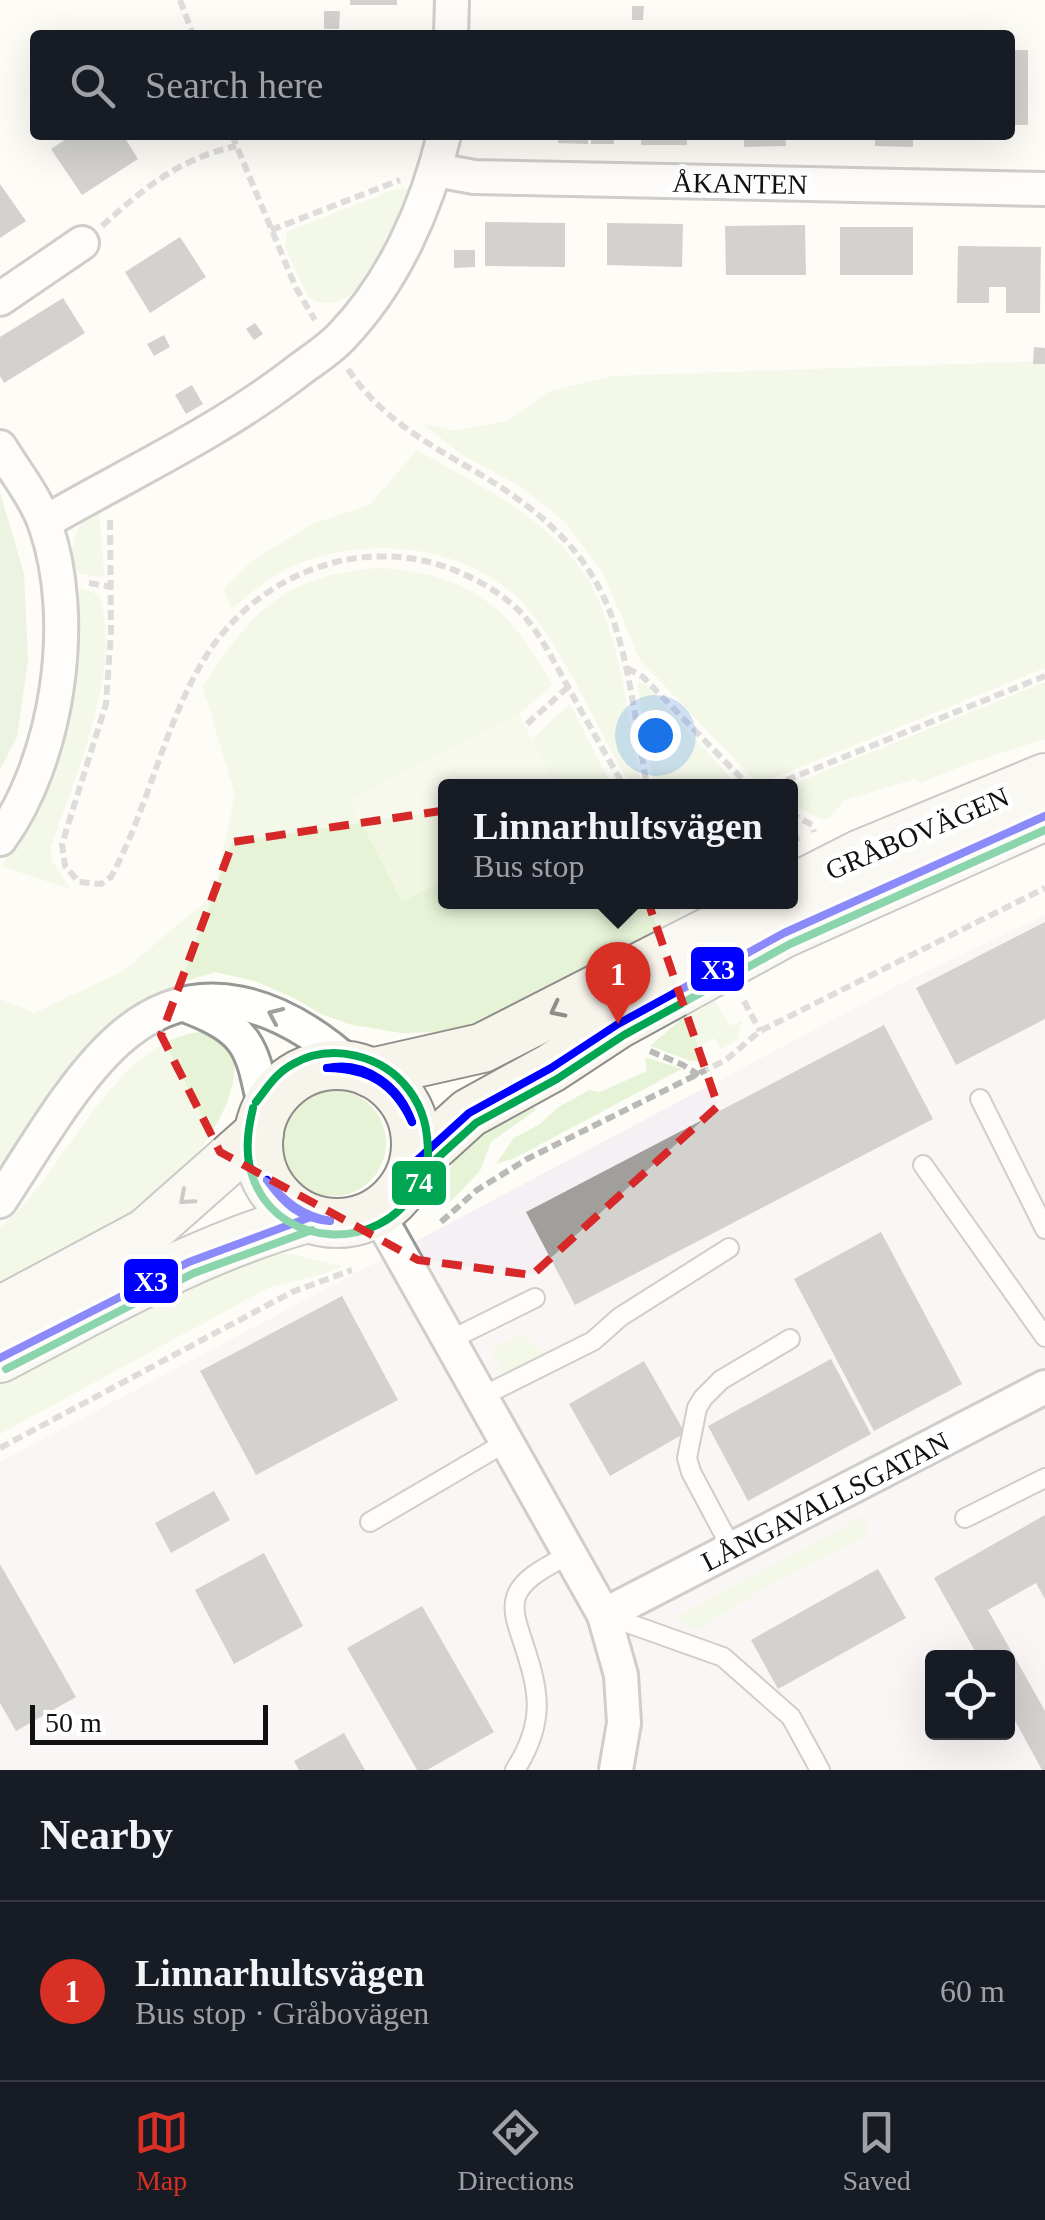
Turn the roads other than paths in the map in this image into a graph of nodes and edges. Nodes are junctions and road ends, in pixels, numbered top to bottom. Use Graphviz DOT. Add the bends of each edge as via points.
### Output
graph roads {
  1 [pos="452,0"];
  2 [pos="452,30"];
  3 [pos="441,140"];
  4 [pos="421,174"];
  5 [pos="1045,189"];
  6 [pos="82,243"];
  7 [pos="0,298"];
  8 [pos="0,446"];
  9 [pos="45,522"];
  10 [pos="1045,778"];
  11 [pos="1045,816"];
  12 [pos="0,838"];
  13 [pos="798,886"];
  14 [pos="754,909"];
  15 [pos="182,1003"];
  16 [pos="362,1071"];
  17 [pos="980,1099"];
  18 [pos="262,1122"];
  19 [pos="414,1163"];
  20 [pos="923,1165"];
  21 [pos="0,1201"];
  22 [pos="377,1212"];
  23 [pos="308,1218"];
  24 [pos="1045,1229"];
  25 [pos="729,1248"];
  26 [pos="535,1298"];
  27 [pos="0,1311"];
  28 [pos="1045,1337"];
  29 [pos="790,1339"];
  30 [pos="450,1340"];
  31 [pos="0,1358"];
  32 [pos="1045,1387"];
  33 [pos="482,1396"];
  34 [pos="508,1441"];
  35 [pos="1045,1478"];
  36 [pos="966,1518"];
  37 [pos="370,1522"];
  38 [pos="732,1549"];
  39 [pos="570,1554"];
  40 [pos="604,1614"];
  41 [pos="516,1770"];
  42 [pos="616,1770"];
  43 [pos="820,1770"];
  1 -- 2 [label="street"];
  3 -- 4 [label="street"];
  4 -- 5 [label="street, ÅKANTEN"];
  4 -- 9 [label="street" via="417,220 374,298 340,339 251,407"];
  6 -- 7 [label="street"];
  8 -- 9 [label="street"];
  9 -- 12 [label="street" via="58,578 59,672 49,733"];
  10 -- 13 [label="main road, GRÅBOVÄGEN"];
  11 -- 19 [label="main road, GRÅBOVÄGEN" via="784,933 468,1112"];
  14 -- 16 [label="main road, one-way" via="482,1048"];
  16 -- 15 [label="street, one-way" via="272,1012 218,1000"];
  15 -- 18 [label="street" via="232,1026 244,1040 254,1060"];
  15 -- 21 [label="street" via="160,1010 115,1042 56,1114"];
  16 -- 18 [label="main road" via="327,1066 302,1074 280,1089"];
  16 -- 19 [label="main road" via="399,1096 408,1111"];
  17 -- 24 [label="lane"];
  18 -- 23 [label="main road" via="258,1148 265,1178 282,1202"];
  18 -- 27 [label="main road, one-way" via="146,1233"];
  19 -- 22 [label="main road, GRÅBOVÄGEN" via="400,1191"];
  20 -- 28 [label="lane"];
  22 -- 23 [label="main road" via="343,1223"];
  22 -- 30 [label="street"];
  23 -- 31 [label="main road" via="186,1261"];
  25 -- 33 [label="lane" via="620,1316 593,1341"];
  26 -- 30 [label="lane"];
  29 -- 38 [label="lane" via="721,1380 697,1408 687,1458"];
  30 -- 33 [label="street"];
  32 -- 38 [label="street, LÅNGAVALLSGATAN"];
  33 -- 34 [label="street"];
  34 -- 37 [label="lane"];
  34 -- 39 [label="street"];
  35 -- 36 [label="lane"];
  38 -- 40 [label="street, LÅNGAVALLSGATAN"];
  39 -- 40 [label="street"];
  39 -- 41 [label="lane" via="516,1596 515,1617 540,1708"];
  40 -- 42 [label="street" via="621,1675 624,1723"];
  40 -- 43 [label="lane" via="724,1657 791,1717"];
}
